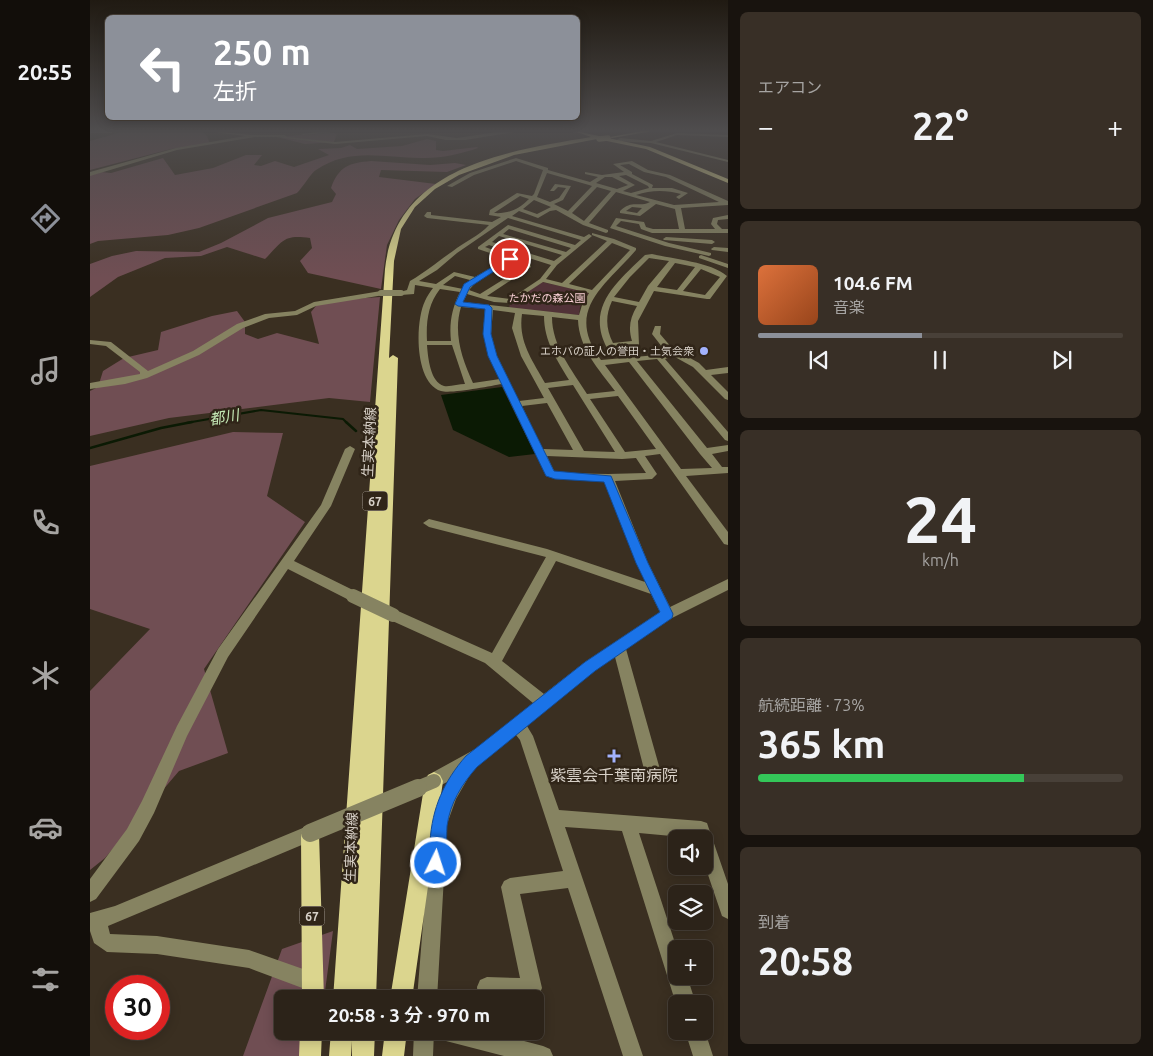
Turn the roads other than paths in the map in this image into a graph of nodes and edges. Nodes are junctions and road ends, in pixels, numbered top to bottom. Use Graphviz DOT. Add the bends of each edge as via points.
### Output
graph roads {
  1 [pos="449,179"];
  2 [pos="455,179"];
  3 [pos="462,179"];
  4 [pos="542,179"];
  5 [pos="582,179"];
  6 [pos="600,179"];
  7 [pos="638,179"];
  8 [pos="676,179"];
  9 [pos="621,180"];
  10 [pos="593,185"];
  11 [pos="450,186"];
  12 [pos="604,187"];
  13 [pos="651,188"];
  14 [pos="617,191"];
  15 [pos="640,191"];
  16 [pos="536,194"];
  17 [pos="631,195"];
  18 [pos="560,199"];
  19 [pos="581,200"];
  20 [pos="588,202"];
  21 [pos="655,202"];
  22 [pos="596,203"];
  23 [pos="727,203"];
  24 [pos="708,204"];
  25 [pos="603,205"];
  26 [pos="553,206"];
  27 [pos="692,206"];
  28 [pos="646,207"];
  29 [pos="678,207"];
  30 [pos="518,209"];
  31 [pos="429,213"];
  32 [pos="567,213"];
  33 [pos="507,216"];
  34 [pos="728,217"];
  35 [pos="493,224"];
  36 [pos="585,224"];
  37 [pos="601,229"];
  38 [pos="662,231"];
  39 [pos="683,231"];
  40 [pos="720,231"];
  41 [pos="728,231"];
  42 [pos="702,232"];
  43 [pos="498,234"];
  44 [pos="594,234"];
  45 [pos="585,239"];
  46 [pos="612,240"];
  47 [pos="666,242"];
  48 [pos="576,246"];
  49 [pos="728,250"];
  50 [pos="710,251"];
  51 [pos="521,252"];
  52 [pos="567,254"];
  53 [pos="627,257"];
  54 [pos="510,259"];
  55 [pos="643,261"];
  56 [pos="673,261"];
  57 [pos="555,264"];
  58 [pos="728,266"];
  59 [pos="699,267"];
  60 [pos="608,277"];
  61 [pos="476,279"];
  62 [pos="542,280"];
  63 [pos="624,281"];
  64 [pos="412,282"];
  65 [pos="564,285"];
  66 [pos="437,286"];
  67 [pos="651,288"];
  68 [pos="464,291"];
  69 [pos="592,292"];
  70 [pos="678,293"];
  71 [pos="481,296"];
  72 [pos="609,298"];
  73 [pos="458,304"];
  74 [pos="642,305"];
  75 [pos="489,308"];
  76 [pos="519,311"];
  77 [pos="548,314"];
  78 [pos="582,318"];
  79 [pos="658,328"];
  80 [pos="584,337"];
  81 [pos="605,337"];
  82 [pos="90,342"];
  83 [pos="423,343"];
  84 [pos="454,343"];
  85 [pos="677,355"];
  86 [pos="659,357"];
  87 [pos="631,360"];
  88 [pos="598,363"];
  89 [pos="728,370"];
  90 [pos="705,372"];
  91 [pos="144,376"];
  92 [pos="505,381"];
  93 [pos="575,382"];
  94 [pos="90,386"];
  95 [pos="470,386"];
  96 [pos="543,386"];
  97 [pos="620,393"];
  98 [pos="584,397"];
  99 [pos="728,397"];
  100 [pos="550,400"];
  101 [pos="516,404"];
  102 [pos="728,438"];
  103 [pos="728,448"];
  104 [pos="350,449"];
  105 [pos="662,451"];
  106 [pos="539,452"];
  107 [pos="704,452"];
  108 [pos="581,455"];
  109 [pos="640,455"];
  110 [pos="622,456"];
  111 [pos="724,470"];
  112 [pos="677,473"];
  113 [pos="608,478"];
  114 [pos="430,523"];
  115 [pos="728,541"];
  116 [pos="553,555"];
  117 [pos="286,563"];
  118 [pos="728,584"];
  119 [pos="655,590"];
  120 [pos="667,614"];
  121 [pos="618,647"];
  122 [pos="494,662"];
  123 [pos="544,703"];
  124 [pos="518,725"];
  125 [pos="471,761"];
  126 [pos="653,773"];
  127 [pos="434,781"];
  128 [pos="554,818"];
  129 [pos="628,824"];
  130 [pos="310,833"];
  131 [pos="574,878"];
  132 [pos="90,893"];
  133 [pos="728,910"];
  134 [pos="95,922"];
  135 [pos="668,947"];
  136 [pos="313,990"];
  137 [pos="345,990"];
  138 [pos="365,990"];
  139 [pos="402,990"];
  140 [pos="428,990"];
  141 [pos="487,990"];
  142 [pos="311,1040"];
  143 [pos="341,1040"];
  144 [pos="364,1040"];
  145 [pos="395,1040"];
  146 [pos="424,1040"];
  147 [pos="498,1040"];
  148 [pos="698,1040"];
  149 [pos="310,1056"];
  150 [pos="340,1056"];
  151 [pos="363,1056"];
  152 [pos="393,1056"];
  153 [pos="423,1056"];
  154 [pos="543,1056"];
  155 [pos="633,1056"];
  156 [pos="703,1056"];
  1 -- 137 [label="main road, 生実本納線 / 67" via="414,206 393,241"];
  2 -- 138 [label="main road, 生実本納線 / 67" via="419,207 407,224 400,244 395,293"];
  3 -- 11 [label="street"];
  4 -- 16 [label="street"];
  5 -- 10 [label="street"];
  6 -- 10 [label="street"];
  7 -- 13 [label="street"];
  8 -- 23 [label="street"];
  9 -- 12 [label="street"];
  9 -- 14 [label="street" via="632,185"];
  10 -- 12 [label="street"];
  10 -- 19 [label="street"];
  12 -- 14 [label="street"];
  13 -- 15 [label="street"];
  13 -- 24 [label="street"];
  14 -- 17 [label="street"];
  14 -- 25 [label="street"];
  15 -- 17 [label="street"];
  15 -- 27 [label="street"];
  16 -- 18 [label="street"];
  16 -- 18 [label="street" via="558,185 569,187"];
  16 -- 26 [label="street"];
  16 -- 30 [label="street"];
  16 -- 33 [label="street" via="517,194 491,214"];
  17 -- 21 [label="street"];
  18 -- 26 [label="street"];
  19 -- 20 [label="street"];
  19 -- 32 [label="street"];
  21 -- 28 [label="street"];
  21 -- 29 [label="street"];
  22 -- 25 [label="street"];
  23 -- 24 [label="street"];
  24 -- 27 [label="street"];
  25 -- 36 [label="street"];
  26 -- 30 [label="street" via="538,216"];
  26 -- 32 [label="street"];
  27 -- 29 [label="street"];
  29 -- 39 [label="street"];
  30 -- 33 [label="street"];
  31 -- 35 [label="street" via="428,216"];
  32 -- 36 [label="street"];
  33 -- 35 [label="street"];
  33 -- 45 [label="street"];
  34 -- 40 [label="street" via="715,218 714,224"];
  35 -- 64 [label="street"];
  36 -- 37 [label="street"];
  37 -- 44 [label="street"];
  37 -- 50 [label="street" via="658,247"];
  38 -- 39 [label="street"];
  38 -- 47 [label="street"];
  38 -- 47 [label="street" via="647,230 642,223 620,219 612,227"];
  39 -- 42 [label="street"];
  40 -- 41 [label="street"];
  40 -- 42 [label="street"];
  42 -- 50 [label="street"];
  43 -- 48 [label="street" via="510,227"];
  43 -- 51 [label="street" via="487,242"];
  43 -- 52 [label="street"];
  44 -- 45 [label="street"];
  44 -- 46 [label="street"];
  45 -- 48 [label="street"];
  46 -- 53 [label="street" via="634,248"];
  46 -- 65 [label="street"];
  47 -- 50 [label="street"];
  47 -- 50 [label="street"];
  48 -- 52 [label="street"];
  49 -- 50 [label="street"];
  50 -- 58 [label="street"];
  51 -- 54 [label="street"];
  51 -- 57 [label="street"];
  52 -- 57 [label="street"];
  53 -- 55 [label="street"];
  53 -- 60 [label="street"];
  54 -- 61 [label="street"];
  54 -- 71 [label="street" via="528,267"];
  55 -- 56 [label="street" via="649,256"];
  55 -- 63 [label="street"];
  56 -- 59 [label="street"];
  56 -- 67 [label="street"];
  57 -- 62 [label="street"];
  59 -- 70 [label="street"];
  59 -- 70 [label="street" via="720,273 724,278 707,297"];
  60 -- 63 [label="street"];
  60 -- 69 [label="street"];
  61 -- 66 [label="street" via="454,274"];
  61 -- 68 [label="street"];
  62 -- 65 [label="street"];
  62 -- 71 [label="street" via="511,301"];
  63 -- 72 [label="street"];
  64 -- 66 [label="street"];
  64 -- 91 [label="street, bridge" via="411,292 381,293 314,304 297,313 268,316 240,326 212,344"];
  65 -- 69 [label="street"];
  66 -- 68 [label="street"];
  66 -- 83 [label="street" via="424,315"];
  67 -- 70 [label="street"];
  67 -- 74 [label="street"];
  68 -- 71 [label="street"];
  68 -- 73 [label="street"];
  69 -- 78 [label="street"];
  72 -- 74 [label="street"];
  72 -- 81 [label="street" via="601,315"];
  73 -- 75 [label="street"];
  73 -- 84 [label="street"];
  74 -- 81 [label="street" via="633,321 636,344 612,346"];
  75 -- 76 [label="street"];
  75 -- 92 [label="street" via="486,322 489,345"];
  76 -- 77 [label="street"];
  76 -- 96 [label="street" via="518,337"];
  77 -- 78 [label="street"];
  77 -- 93 [label="street" via="553,345"];
  78 -- 80 [label="street"];
  79 -- 85 [label="street" via="656,334"];
  80 -- 81 [label="street"];
  80 -- 88 [label="street"];
  82 -- 91 [label="street" via="108,344 144,371"];
  83 -- 84 [label="street"];
  83 -- 95 [label="street" via="429,378 435,384 444,389"];
  84 -- 95 [label="street"];
  85 -- 86 [label="street"];
  85 -- 90 [label="street" via="692,361"];
  86 -- 87 [label="street"];
  86 -- 102 [label="street"];
  87 -- 88 [label="street"];
  87 -- 107 [label="street"];
  88 -- 97 [label="street"];
  89 -- 90 [label="street"];
  90 -- 99 [label="street"];
  91 -- 94 [label="street"];
  92 -- 95 [label="street"];
  92 -- 101 [label="street"];
  93 -- 96 [label="street"];
  93 -- 98 [label="street"];
  96 -- 100 [label="street"];
  97 -- 98 [label="street"];
  97 -- 105 [label="street"];
  98 -- 110 [label="street"];
  100 -- 101 [label="street"];
  100 -- 108 [label="street"];
  101 -- 106 [label="street"];
  103 -- 107 [label="street"];
  104 -- 117 [label="street" via="326,506"];
  105 -- 109 [label="street"];
  105 -- 112 [label="street"];
  106 -- 108 [label="street"];
  106 -- 113 [label="street" via="547,469 555,476"];
  107 -- 111 [label="street"];
  108 -- 110 [label="street"];
  109 -- 110 [label="street"];
  109 -- 113 [label="street" via="652,474 648,477"];
  111 -- 112 [label="street"];
  112 -- 115 [label="street"];
  113 -- 119 [label="street"];
  114 -- 116 [label="street"];
  116 -- 119 [label="street"];
  116 -- 122 [label="street"];
  117 -- 122 [label="street, bridge"];
  117 -- 132 [label="street" via="223,653 133,835"];
  118 -- 120 [label="street"];
  119 -- 120 [label="street"];
  120 -- 121 [label="street"];
  121 -- 123 [label="street"];
  121 -- 126 [label="street"];
  122 -- 123 [label="street"];
  123 -- 124 [label="street"];
  124 -- 125 [label="street"];
  124 -- 128 [label="street" via="526,736"];
  125 -- 127 [label="street"];
  125 -- 140 [label="street" via="446,798 439,824"];
  127 -- 130 [label="street, bridge"];
  127 -- 139 [label="main road"];
  128 -- 129 [label="street"];
  128 -- 131 [label="street"];
  129 -- 133 [label="street" via="701,829"];
  129 -- 135 [label="street"];
  130 -- 134 [label="street"];
  130 -- 136 [label="main road, 67"];
  131 -- 141 [label="street" via="510,887 532,988 487,987"];
  131 -- 155 [label="street"];
  134 -- 136 [label="street" via="100,937 107,943 157,946 249,959 284,973"];
  142 -- 149 [label="main road"];
  143 -- 150 [label="main road"];
  144 -- 151 [label="main road"];
  145 -- 152 [label="main road"];
  146 -- 153 [label="street"];
  147 -- 154 [label="street"];
  148 -- 156 [label="street"];
}
